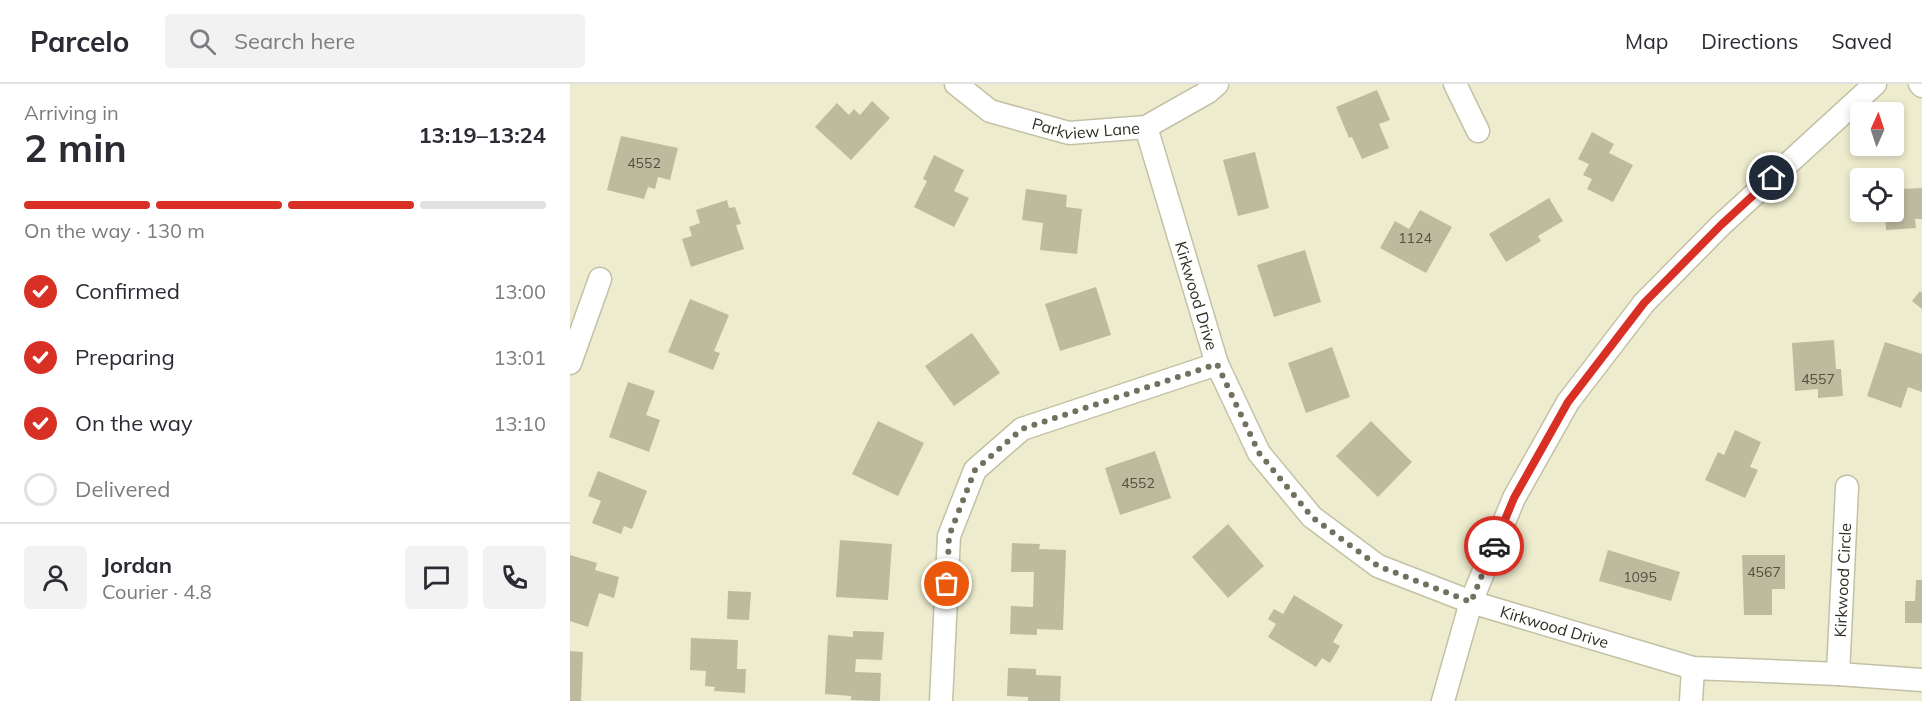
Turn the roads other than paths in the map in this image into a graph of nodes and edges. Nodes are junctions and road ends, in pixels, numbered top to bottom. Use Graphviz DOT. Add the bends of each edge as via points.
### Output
graph roads {
  1 [pos="956,84"];
  2 [pos="1217,84"];
  3 [pos="1455,84"];
  4 [pos="1875,84"];
  5 [pos="1146,127"];
  6 [pos="1478,132"];
  7 [pos="600,279"];
  8 [pos="570,363"];
  9 [pos="1217,364"];
  10 [pos="1847,487"];
  11 [pos="1471,602"];
  12 [pos="1693,668"];
  13 [pos="1838,674"];
  14 [pos="1922,680"];
  15 [pos="941,701"];
  16 [pos="1443,701"];
  17 [pos="1691,701"];
  1 -- 5 [label="street, Parkview Lane" via="990,111 1069,133"];
  2 -- 5 [label="street, Parkview Lane"];
  3 -- 6 [label="street"];
  4 -- 11 [label="street" via="1721,225 1644,303 1568,402 1514,498"];
  5 -- 9 [label="street, Kirkwood Drive"];
  7 -- 8 [label="street"];
  9 -- 11 [label="street, Kirkwood Drive" via="1259,453 1312,517 1378,566"];
  9 -- 15 [label="street" via="1022,429 975,470 949,536"];
  10 -- 13 [label="street, Kirkwood Circle"];
  11 -- 12 [label="street, Kirkwood Drive"];
  11 -- 16 [label="street"];
  12 -- 13 [label="street, Kirkwood Drive"];
  12 -- 17 [label="street"];
  13 -- 14 [label="street, Kirkwood Drive"];
}
